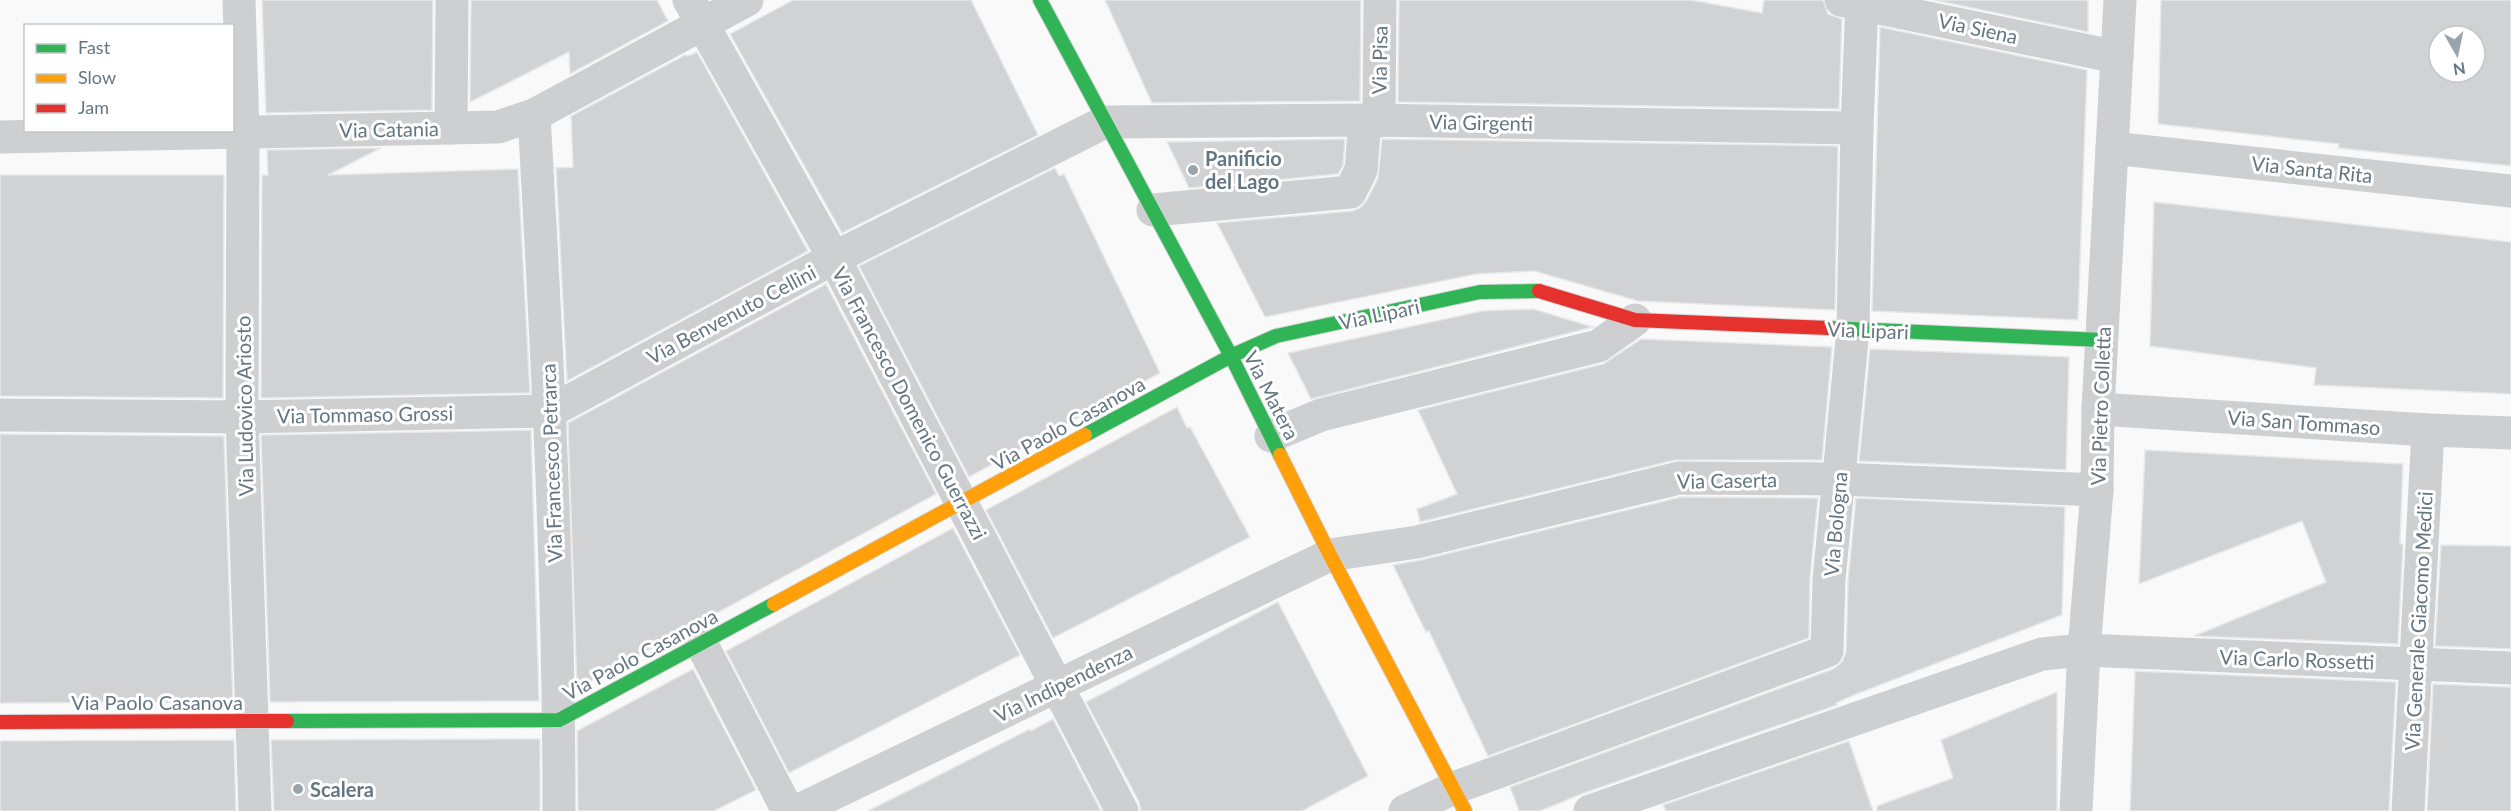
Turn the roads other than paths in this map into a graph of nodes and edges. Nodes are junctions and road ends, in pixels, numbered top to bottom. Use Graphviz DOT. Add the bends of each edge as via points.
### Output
graph roads {
  1 [pos="239,0"];
  2 [pos="452,0"];
  3 [pos="747,0"];
  4 [pos="1040,0"];
  5 [pos="1380,0"];
  6 [pos="2120,0"];
  7 [pos="1855,1"];
  8 [pos="696,11"];
  9 [pos="2117,57"];
  10 [pos="534,115"];
  11 [pos="1372,121"];
  12 [pos="1105,122"];
  13 [pos="451,128"];
  14 [pos="1857,128"];
  15 [pos="243,132"];
  16 [pos="0,137"];
  17 [pos="2112,148"];
  18 [pos="2511,191"];
  19 [pos="1153,210"];
  20 [pos="834,258"];
  21 [pos="1635,320"];
  22 [pos="1853,329"];
  23 [pos="2102,340"];
  24 [pos="1231,356"];
  25 [pos="2098,409"];
  26 [pos="551,411"];
  27 [pos="0,415"];
  28 [pos="242,417"];
  29 [pos="2428,430"];
  30 [pos="2511,433"];
  31 [pos="1271,436"];
  32 [pos="1839,480"];
  33 [pos="2097,490"];
  34 [pos="962,503"];
  35 [pos="1330,555"];
  36 [pos="701,643"];
  37 [pos="2084,650"];
  38 [pos="2415,664"];
  39 [pos="2511,668"];
  40 [pos="1057,686"];
  41 [pos="253,720"];
  42 [pos="559,720"];
  43 [pos="0,722"];
  44 [pos="1459,799"];
  45 [pos="255,811"];
  46 [pos="559,811"];
  47 [pos="788,811"];
  48 [pos="797,811"];
  49 [pos="1122,811"];
  50 [pos="1405,811"];
  51 [pos="1590,811"];
  52 [pos="2076,811"];
  53 [pos="2408,811"];
  1 -- 15 [label="street, Via Ludovico Ariosto"];
  2 -- 13 [label="street"];
  3 -- 8 [label="street, Via Catania"];
  4 -- 12 [label="street, Via Matera"];
  5 -- 11 [label="street, Via Pisa"];
  6 -- 9 [label="street, Via Pietro Colletta"];
  7 -- 9 [label="street, Via Siena"];
  7 -- 14 [label="street, Via Bologna"];
  8 -- 10 [label="street, Via Catania"];
  8 -- 20 [label="street, Via Francesco Domenico Guerrazzi"];
  9 -- 17 [label="street, Via Pietro Colletta"];
  10 -- 13 [label="street, Via Catania" via="498,127"];
  10 -- 26 [label="street, Via Francesco Petrarca"];
  11 -- 12 [label="street, Via Girgenti"];
  11 -- 14 [label="street, Via Girgenti"];
  11 -- 19 [label="street, Via Pisa" via="1361,171 1350,192"];
  12 -- 19 [label="street, Via Matera"];
  12 -- 20 [label="street, Via Benvenuto Cellini"];
  13 -- 15 [label="street, Via Catania"];
  14 -- 22 [label="street, Via Bologna"];
  15 -- 16 [label="street, Via Catania"];
  15 -- 28 [label="street, Via Ludovico Ariosto"];
  17 -- 18 [label="street, Via Santa Rita"];
  17 -- 23 [label="street, Via Pietro Colletta"];
  19 -- 24 [label="street, Via Matera"];
  20 -- 26 [label="street, Via Benvenuto Cellini"];
  20 -- 34 [label="street, Via Francesco Domenico Guerrazzi"];
  21 -- 22 [label="street, Via Lipari"];
  21 -- 24 [label="street, Via Lipari" via="1535,290 1480,292 1276,336"];
  21 -- 31 [label="street" via="1598,346 1321,415"];
  22 -- 23 [label="street, Via Lipari"];
  22 -- 32 [label="street, Via Bologna"];
  23 -- 25 [label="street, Via Pietro Colletta"];
  24 -- 31 [label="street, Via Matera"];
  24 -- 34 [label="street, Via Paolo Casanova"];
  25 -- 29 [label="street, Via San Tommaso"];
  25 -- 33 [label="street, Via Pietro Colletta"];
  26 -- 28 [label="street, Via Tommaso Grossi"];
  26 -- 42 [label="street, Via Francesco Petrarca"];
  27 -- 28 [label="street, Via Tommaso Grossi"];
  28 -- 41 [label="street, Via Ludovico Ariosto"];
  29 -- 30 [label="street, Via San Tommaso"];
  29 -- 38 [label="street, Via Generale Giacomo Medici"];
  31 -- 35 [label="street, Via Matera"];
  32 -- 33 [label="street, Via Caserta"];
  32 -- 35 [label="street, Via Caserta" via="1679,478 1417,542"];
  32 -- 44 [label="street, Via Bologna" via="1827,651"];
  33 -- 37 [label="street, Via Pietro Colletta"];
  34 -- 36 [label="street, Via Paolo Casanova"];
  34 -- 40 [label="street, Via Francesco Domenico Guerrazzi"];
  35 -- 40 [label="street, Via Indipendenza"];
  35 -- 44 [label="street, Via Matera"];
  36 -- 42 [label="street, Via Paolo Casanova"];
  36 -- 47 [label="street"];
  37 -- 38 [label="street, Via Carlo Rossetti"];
  37 -- 51 [label="street, Via Carlo Rossetti" via="2042,654"];
  37 -- 52 [label="street, Via Pietro Colletta"];
  38 -- 39 [label="street, Via Carlo Rossetti"];
  38 -- 53 [label="street, Via Generale Giacomo Medici"];
  40 -- 48 [label="street, Via Indipendenza"];
  40 -- 49 [label="street, Via Francesco Domenico Guerrazzi"];
  41 -- 42 [label="street, Via Paolo Casanova"];
  41 -- 43 [label="street, Via Paolo Casanova"];
  41 -- 45 [label="street, Via Ludovico Ariosto"];
  42 -- 46 [label="street, Via Francesco Petrarca"];
  44 -- 50 [label="street"];
}
